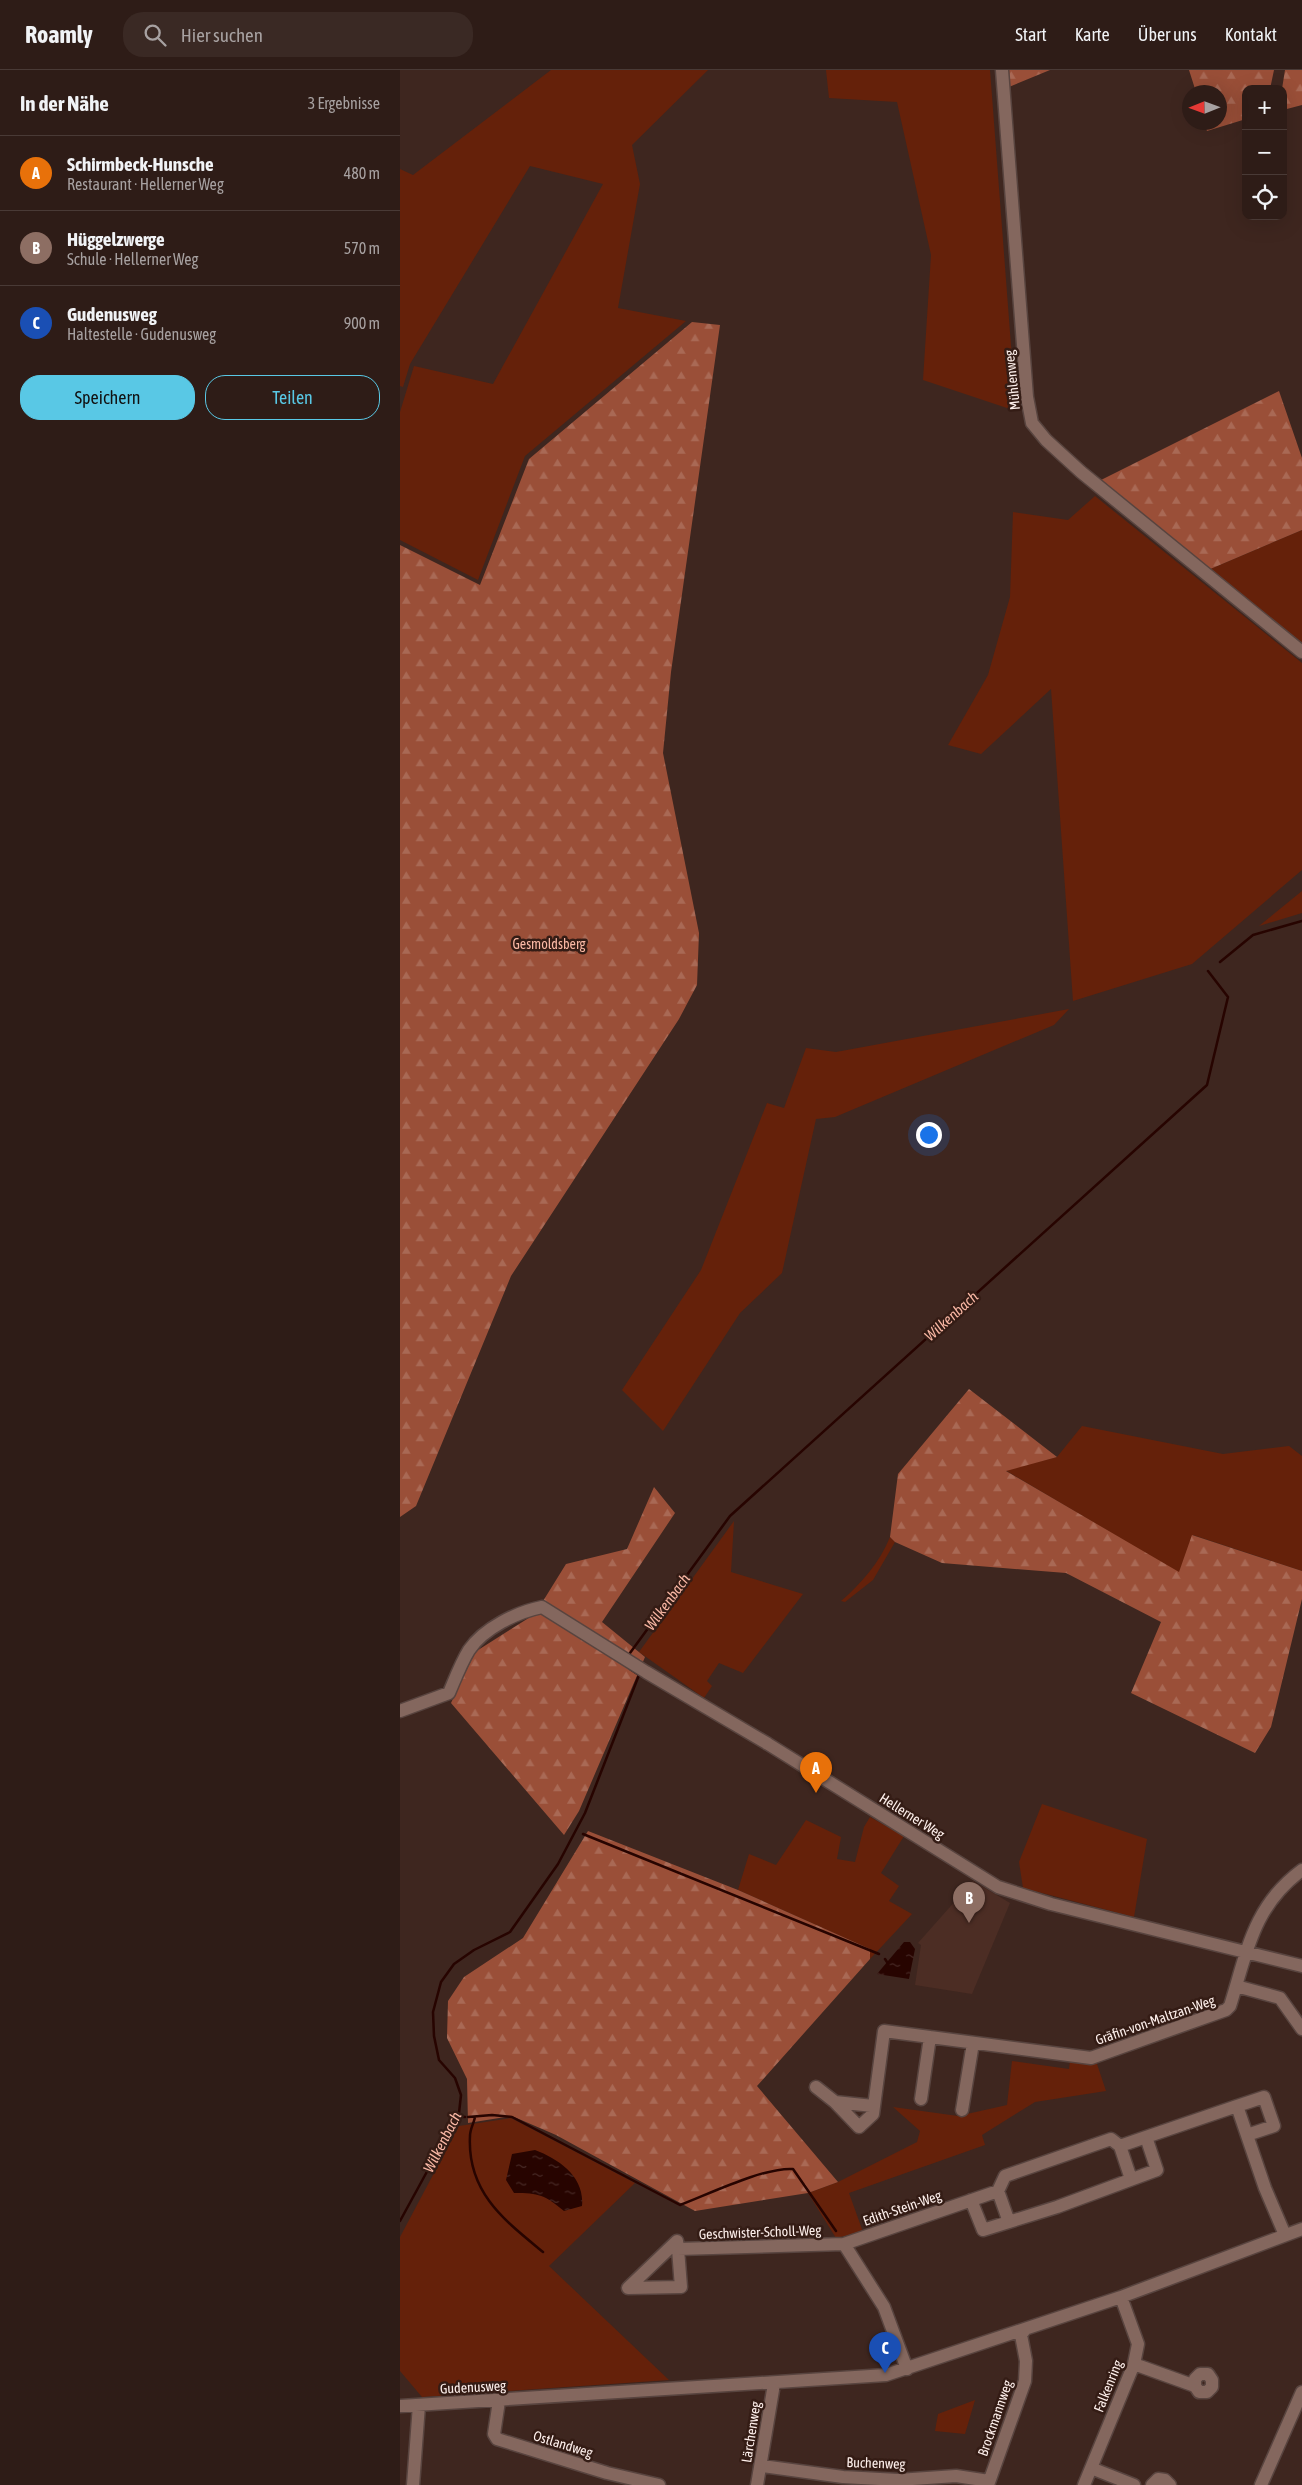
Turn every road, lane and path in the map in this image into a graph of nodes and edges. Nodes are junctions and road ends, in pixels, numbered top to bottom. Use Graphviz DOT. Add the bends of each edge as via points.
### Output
graph roads {
  1 [pos="1002,70"];
  2 [pos="1302,652"];
  3 [pos="400,1711"];
  4 [pos="1302,1870"];
  5 [pos="1245,1952"];
  6 [pos="1302,1966"];
  7 [pos="1236,1986"];
  8 [pos="1302,2029"];
  9 [pos="930,2038"];
  10 [pos="973,2043"];
  11 [pos="816,2087"];
  12 [pos="921,2099"];
  13 [pos="835,2102"];
  14 [pos="873,2106"];
  15 [pos="1237,2106"];
  16 [pos="962,2110"];
  17 [pos="1247,2135"];
  18 [pos="1146,2137"];
  19 [pos="1120,2146"];
  20 [pos="1131,2179"];
  21 [pos="998,2191"];
  22 [pos="971,2200"];
  23 [pos="1009,2222"];
  24 [pos="1302,2229"];
  25 [pos="1285,2235"];
  26 [pos="844,2244"];
  27 [pos="678,2249"];
  28 [pos="1121,2297"];
  29 [pos="1024,2331"];
  30 [pos="1134,2364"];
  31 [pos="908,2369"];
  32 [pos="774,2384"];
  33 [pos="1195,2386"];
  34 [pos="1302,2392"];
  35 [pos="499,2401"];
  36 [pos="419,2405"];
  37 [pos="400,2406"];
  38 [pos="1298,2412"];
  39 [pos="762,2466"];
  40 [pos="1091,2468"];
  41 [pos="898,2482"];
  42 [pos="988,2483"];
  43 [pos="413,2485"];
  44 [pos="659,2485"];
  45 [pos="757,2485"];
  46 [pos="1084,2485"];
  47 [pos="1134,2485"];
  48 [pos="1152,2485"];
  49 [pos="1170,2485"];
  50 [pos="1261,2485"];
  1 -- 2 [label="street, Mühlenweg" via="1026,397 1032,422 1046,440 1081,472"];
  3 -- 5 [label="street, Hellerner Weg" via="449,1693 476,1640 503,1622 529,1609 542,1607 998,1887 1051,1904"];
  4 -- 5 [label="street, Gräfin-von-Maltzan-Weg" via="1270,1899"];
  5 -- 6 [label="street, Hellerner Weg"];
  5 -- 7 [label="street, Gräfin-von-Maltzan-Weg"];
  7 -- 8 [label="street" via="1280,1998"];
  7 -- 10 [label="street, Gräfin-von-Maltzan-Weg" via="1226,2010 1091,2058"];
  9 -- 10 [label="street, Gräfin-von-Maltzan-Weg"];
  9 -- 12 [label="street"];
  9 -- 14 [label="street, Gräfin-von-Maltzan-Weg" via="884,2031"];
  10 -- 16 [label="street"];
  11 -- 13 [label="street, Gräfin-von-Maltzan-Weg"];
  13 -- 14 [label="street"];
  13 -- 14 [label="street, Gräfin-von-Maltzan-Weg" via="860,2127 872,2114"];
  15 -- 17 [label="street"];
  15 -- 17 [label="street" via="1264,2097 1274,2126"];
  15 -- 18 [label="street"];
  17 -- 25 [label="street"];
  18 -- 19 [label="street"];
  18 -- 20 [label="street" via="1157,2170"];
  19 -- 20 [label="street"];
  19 -- 21 [label="street" via="1111,2139 1005,2176"];
  20 -- 23 [label="street"];
  21 -- 22 [label="street, Edith-Stein-Weg"];
  21 -- 23 [label="street"];
  22 -- 23 [label="street" via="982,2230"];
  22 -- 26 [label="street, Edith-Stein-Weg"];
  24 -- 25 [label="street, Gudenusweg"];
  25 -- 28 [label="street, Gudenusweg"];
  26 -- 27 [label="street, Geschwister-Scholl-Weg"];
  26 -- 31 [label="street" via="884,2307"];
  27 -- 27 [label="street, Geschwister-Scholl-Weg" via="677,2241 628,2288 681,2287"];
  28 -- 29 [label="street, Gudenusweg"];
  28 -- 30 [label="street, Falkenring" via="1138,2344"];
  29 -- 31 [label="street, Gudenusweg"];
  29 -- 42 [label="street, Brockmannweg" via="1021,2335 1026,2361 1025,2381"];
  30 -- 33 [label="street"];
  30 -- 40 [label="street, Falkenring"];
  31 -- 32 [label="street, Gudenusweg" via="873,2377"];
  32 -- 35 [label="street, Gudenusweg"];
  32 -- 39 [label="street, Lärchenweg"];
  34 -- 38 [label="street"];
  35 -- 36 [label="street, Gudenusweg"];
  35 -- 44 [label="street, Ostlandweg" via="496,2440"];
  36 -- 37 [label="street, Gudenusweg"];
  36 -- 43 [label="street"];
  38 -- 50 [label="street"];
  39 -- 41 [label="street, Buchenweg"];
  39 -- 45 [label="street, Lärchenweg"];
  40 -- 46 [label="street, Falkenring"];
  40 -- 47 [label="street"];
  41 -- 42 [label="street, Buchenweg" via="956,2476"];
  48 -- 49 [label="street" via="1158,2480 1165,2480"];
}
